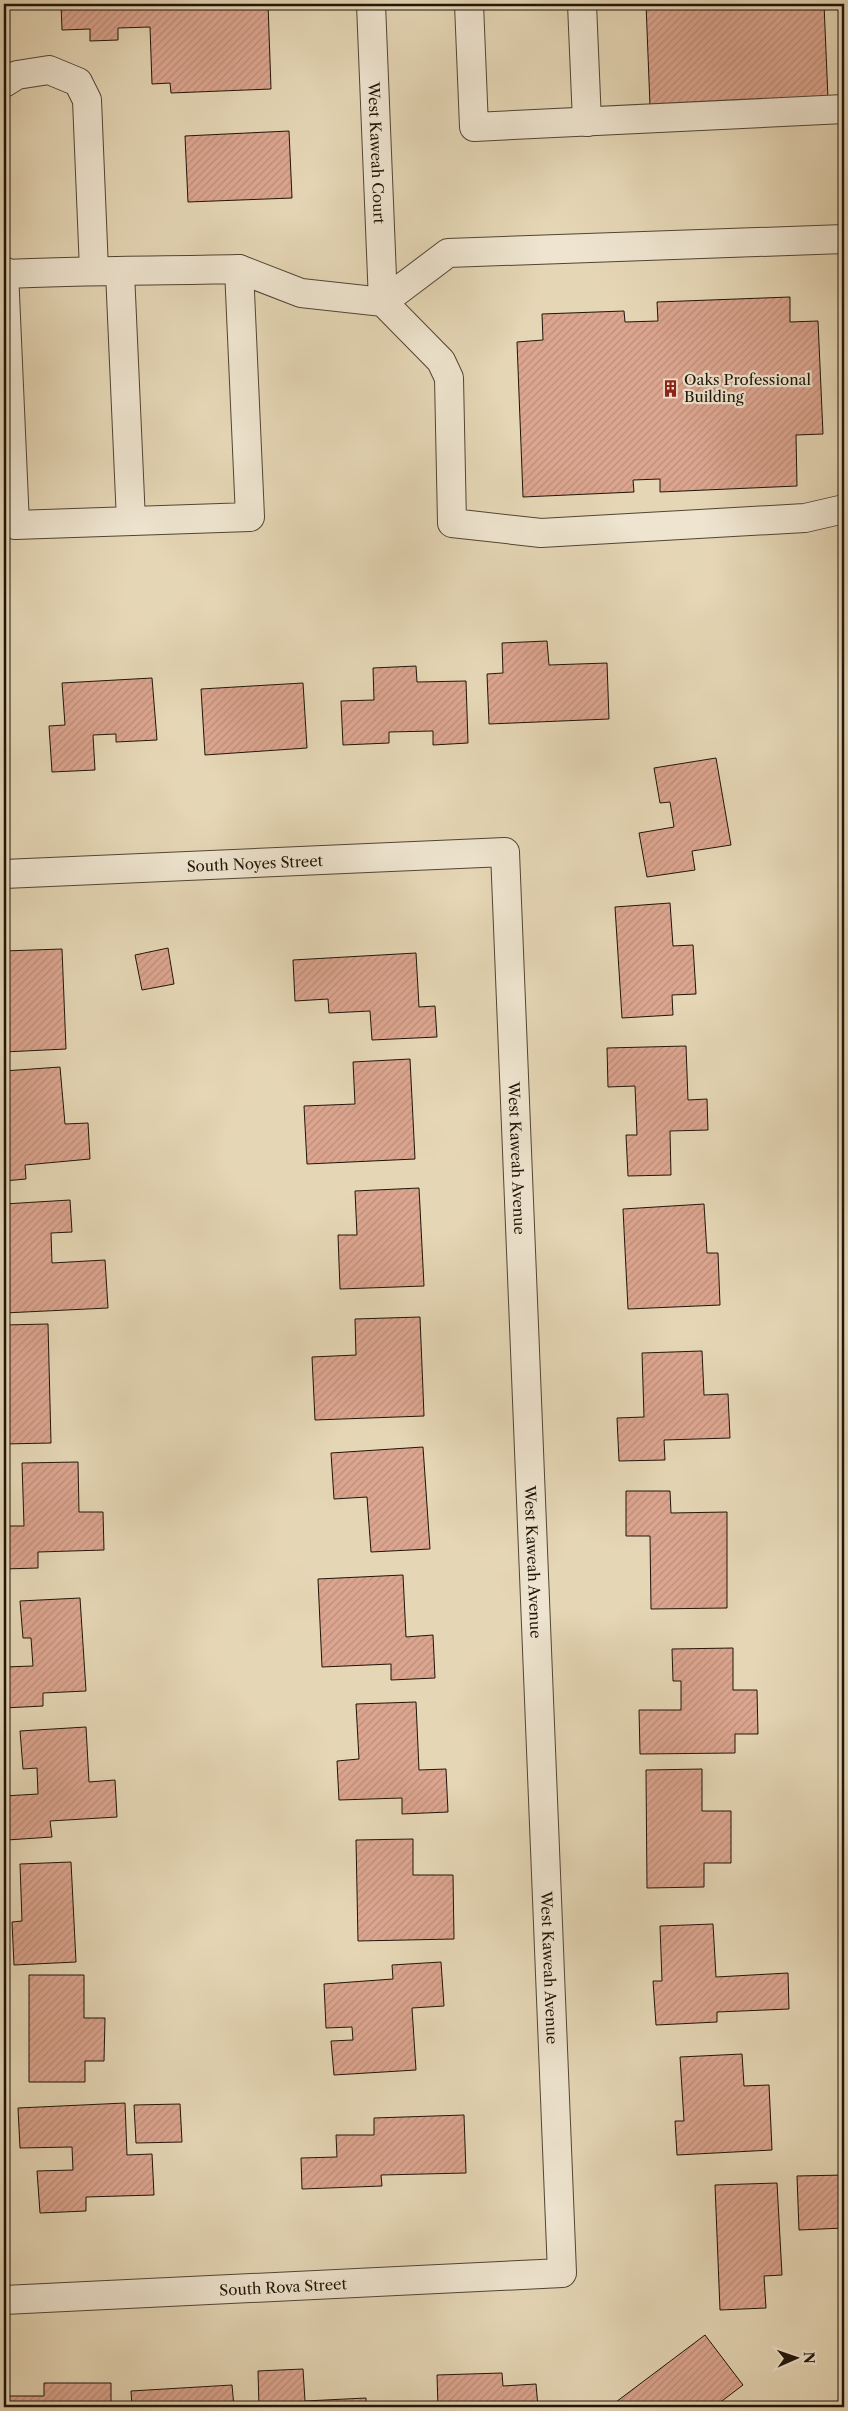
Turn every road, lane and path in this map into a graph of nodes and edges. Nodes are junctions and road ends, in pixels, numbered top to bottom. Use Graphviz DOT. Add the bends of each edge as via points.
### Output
graph roads {
  1 [pos="370,4"];
  2 [pos="469,4"];
  3 [pos="582,4"];
  4 [pos="4,83"];
  5 [pos="844,109"];
  6 [pos="587,122"];
  7 [pos="844,239"];
  8 [pos="238,270"];
  9 [pos="107,271"];
  10 [pos="4,272"];
  11 [pos="384,302"];
  12 [pos="844,510"];
  13 [pos="131,521"];
  14 [pos="506,852"];
  15 [pos="4,874"];
  16 [pos="562,2273"];
  17 [pos="4,2300"];
  1 -- 11 [label="street, West Kaweah Court"];
  2 -- 6 [label="street" via="474,127"];
  3 -- 6 [label="street"];
  4 -- 9 [label="street" via="17,74 49,70 78,82 88,100"];
  5 -- 6 [label="street"];
  7 -- 11 [label="street" via="448,253"];
  8 -- 9 [label="street"];
  8 -- 11 [label="street" via="300,293"];
  8 -- 13 [label="street" via="250,517"];
  9 -- 10 [label="street"];
  9 -- 13 [label="street"];
  10 -- 13 [label="street" via="15,525"];
  11 -- 12 [label="street" via="441,361 449,378 452,523 541,533 806,518"];
  14 -- 15 [label="street, South Noyes Street"];
  14 -- 16 [label="street, West Kaweah Avenue"];
  16 -- 17 [label="street, South Rova Street"];
}
